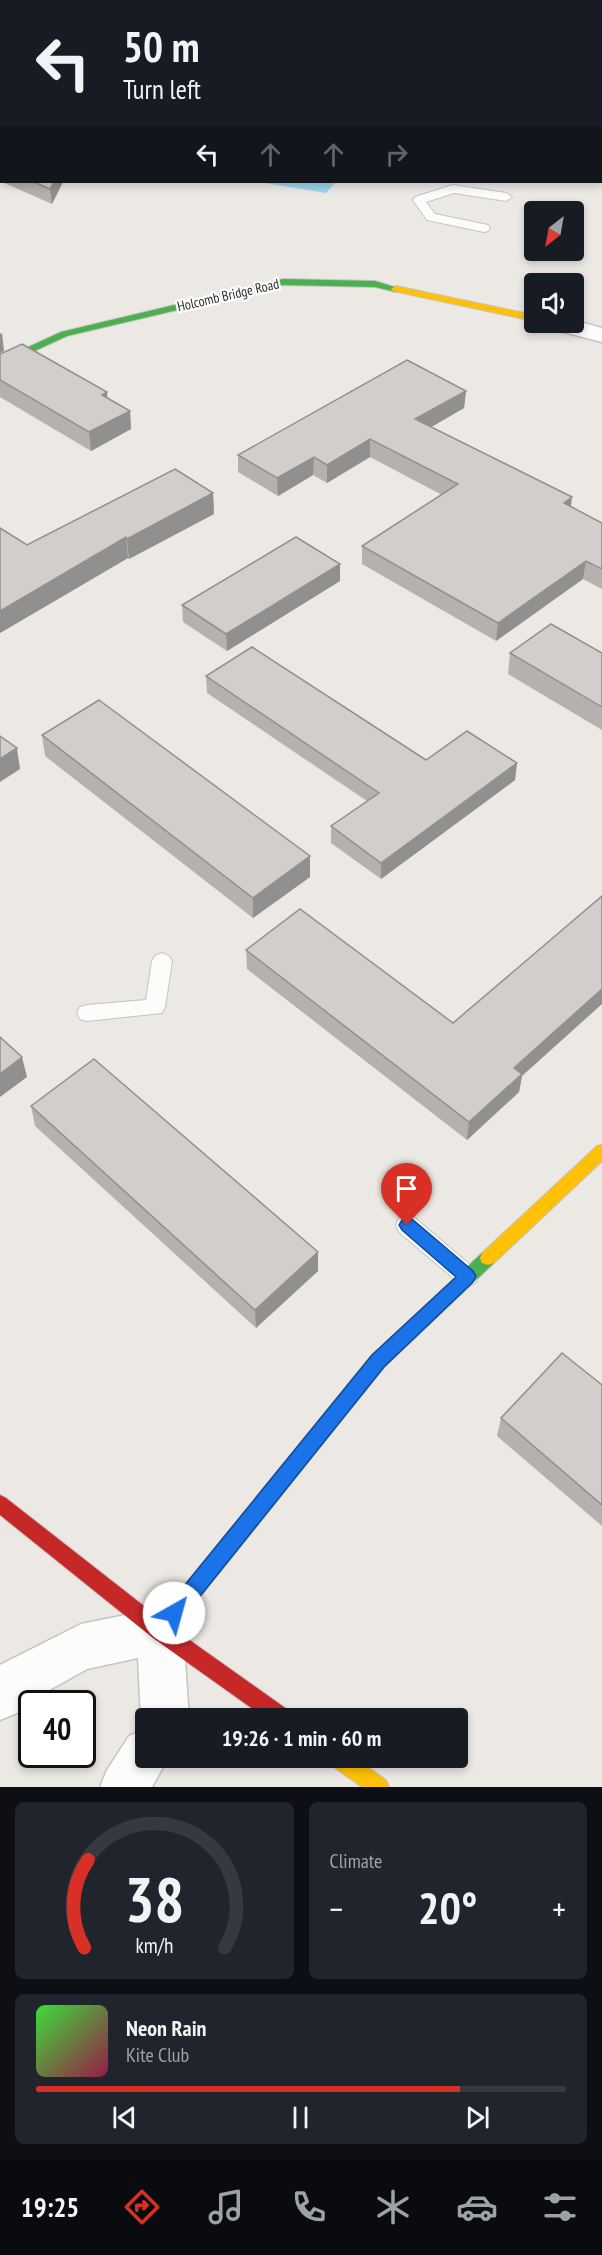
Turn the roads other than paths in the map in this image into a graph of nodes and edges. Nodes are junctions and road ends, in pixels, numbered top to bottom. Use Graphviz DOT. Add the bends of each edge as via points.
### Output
graph roads {
  1 [pos="506,197"];
  2 [pos="484,228"];
  3 [pos="524,316"];
  4 [pos="584,330"];
  5 [pos="602,335"];
  6 [pos="0,364"];
  7 [pos="162,961"];
  8 [pos="87,1013"];
  9 [pos="602,1151"];
  10 [pos="407,1225"];
  11 [pos="467,1276"];
  12 [pos="0,1504"];
  13 [pos="160,1631"];
  14 [pos="0,1696"];
  15 [pos="164,1708"];
  16 [pos="268,1708"];
  17 [pos="136,1768"];
  18 [pos="352,1768"];
  19 [pos="124,1787"];
  20 [pos="379,1787"];
  1 -- 2 [label="lane" via="453,189 419,200 431,217"];
  3 -- 6 [label="street, Holcomb Bridge Road" via="375,284 283,282 64,334"];
  4 -- 5 [label="street"];
  7 -- 8 [label="lane" via="155,1007"];
  9 -- 11 [label="street"];
  10 -- 11 [label="lane"];
  11 -- 13 [label="street" via="378,1361"];
  12 -- 13 [label="street"];
  13 -- 14 [label="street" via="81,1647 13,1683"];
  13 -- 15 [label="street"];
  13 -- 16 [label="street"];
  17 -- 19 [label="street"];
  18 -- 20 [label="street"];
}
